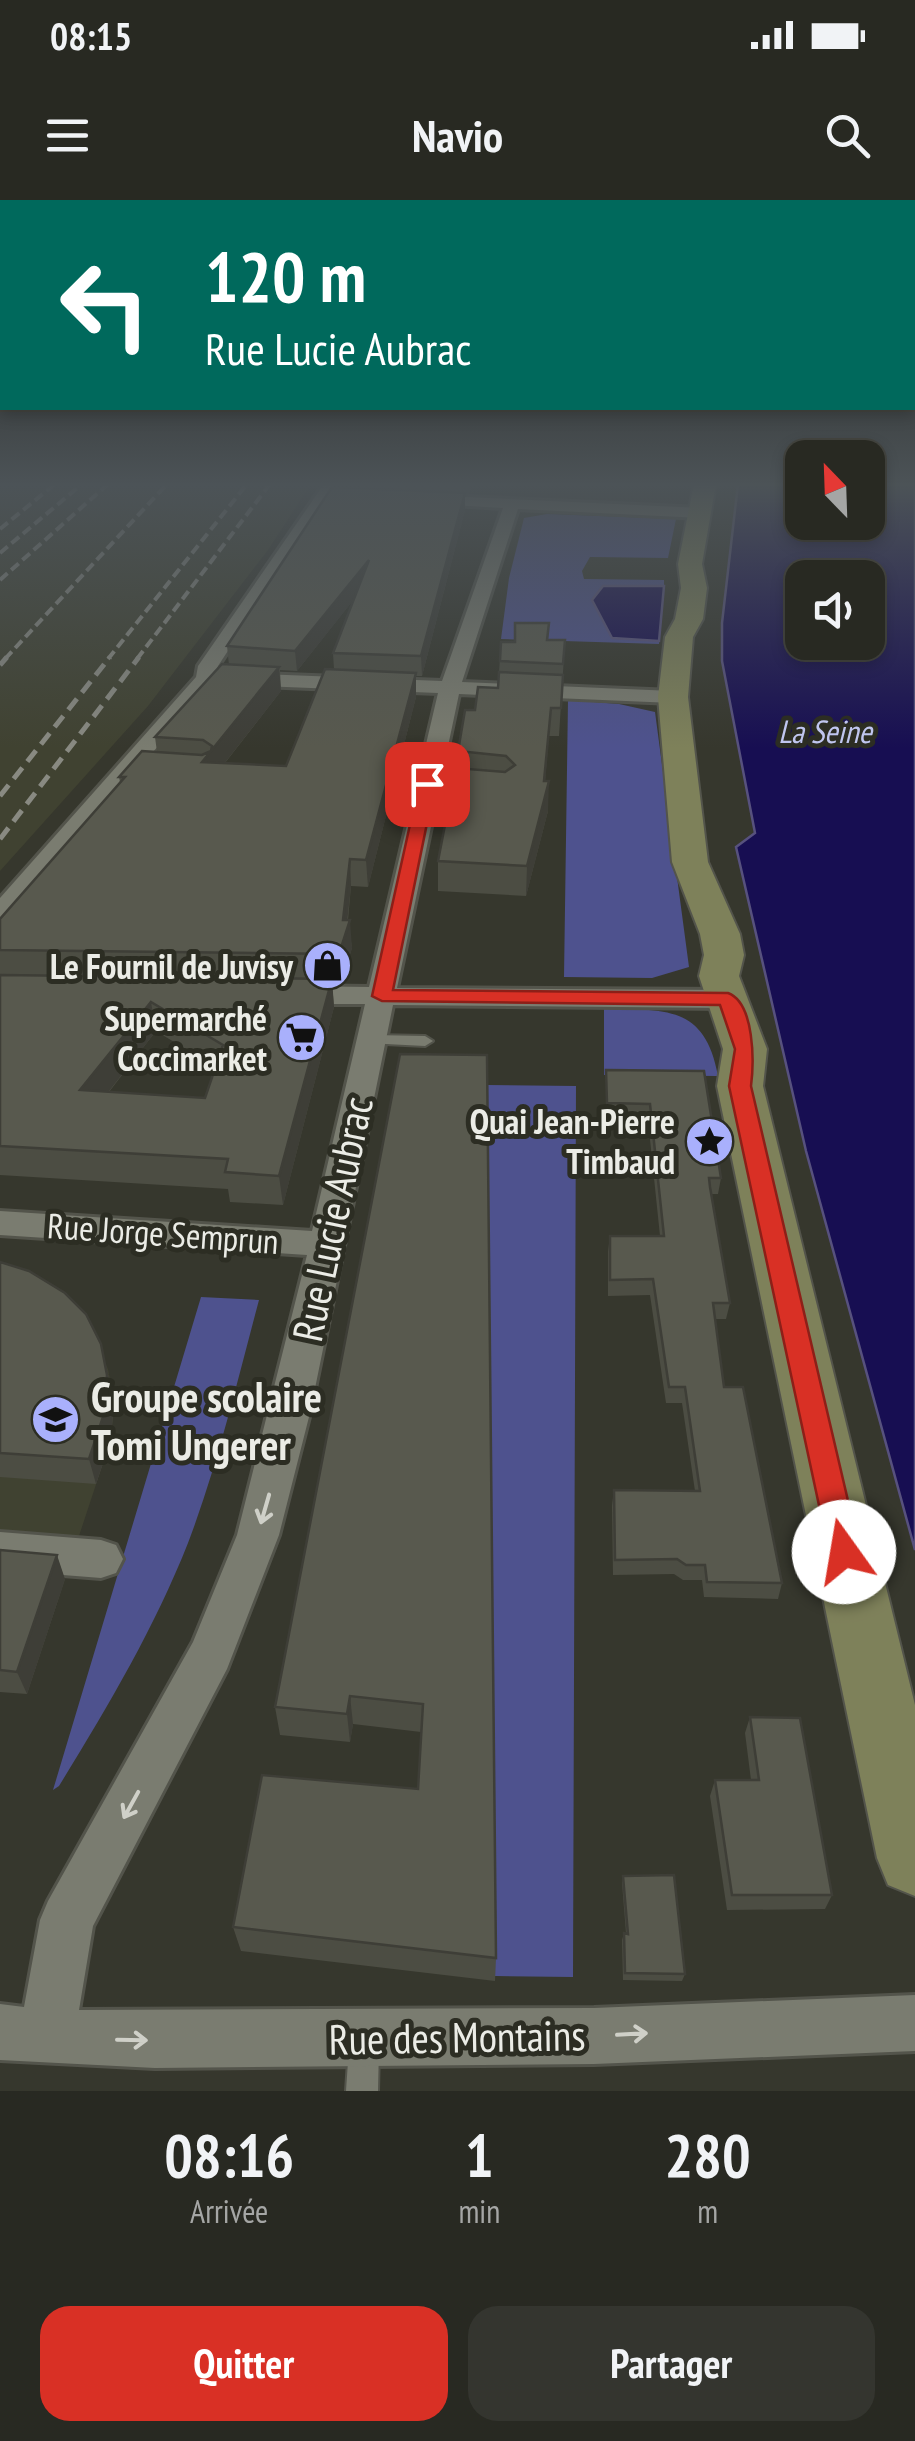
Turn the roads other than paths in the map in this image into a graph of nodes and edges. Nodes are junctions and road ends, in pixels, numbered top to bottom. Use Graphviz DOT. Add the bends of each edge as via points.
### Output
graph roads {
  1 [pos="275,572"];
  2 [pos="489,572"];
  3 [pos="691,572"];
  4 [pos="206,678"];
  5 [pos="448,690"];
  6 [pos="674,697"];
  7 [pos="427,786"];
  8 [pos="492,791"];
  9 [pos="0,914"];
  10 [pos="267,994"];
  11 [pos="382,996"];
  12 [pos="728,999"];
  13 [pos="372,1040"];
  14 [pos="425,1041"];
  15 [pos="0,1223"];
  16 [pos="326,1244"];
  17 [pos="0,1551"];
  18 [pos="101,1559"];
  19 [pos="915,1858"];
  20 [pos="915,2024"];
  21 [pos="23,2035"];
  22 [pos="363,2064"];
  1 -- 4 [label="street"];
  2 -- 5 [label="street, Rue Lucie Aubrac"];
  3 -- 6 [label="main road"];
  4 -- 5 [label="street"];
  4 -- 9 [label="street" via="133,770"];
  5 -- 6 [label="street"];
  5 -- 7 [label="street, Rue Lucie Aubrac"];
  6 -- 12 [label="main road" via="690,862 720,934 719,976"];
  7 -- 8 [label="lane"];
  7 -- 11 [label="street, Rue Lucie Aubrac"];
  10 -- 11 [label="street"];
  11 -- 12 [label="street"];
  11 -- 13 [label="street, Rue Lucie Aubrac"];
  12 -- 19 [label="main road" via="745,1049 740,1086"];
  13 -- 14 [label="lane"];
  13 -- 16 [label="street, Rue Lucie Aubrac"];
  15 -- 16 [label="street, Rue Jorge Semprun"];
  16 -- 21 [label="street, Rue Lucie Aubrac, one-way" via="258,1535 211,1654 67,1920"];
  17 -- 18 [label="street"];
  22 -- 20 [label="street, Rue des Montains, one-way" via="594,2036"];
  21 -- 22 [label="street, Rue des Montains, one-way"];
}
